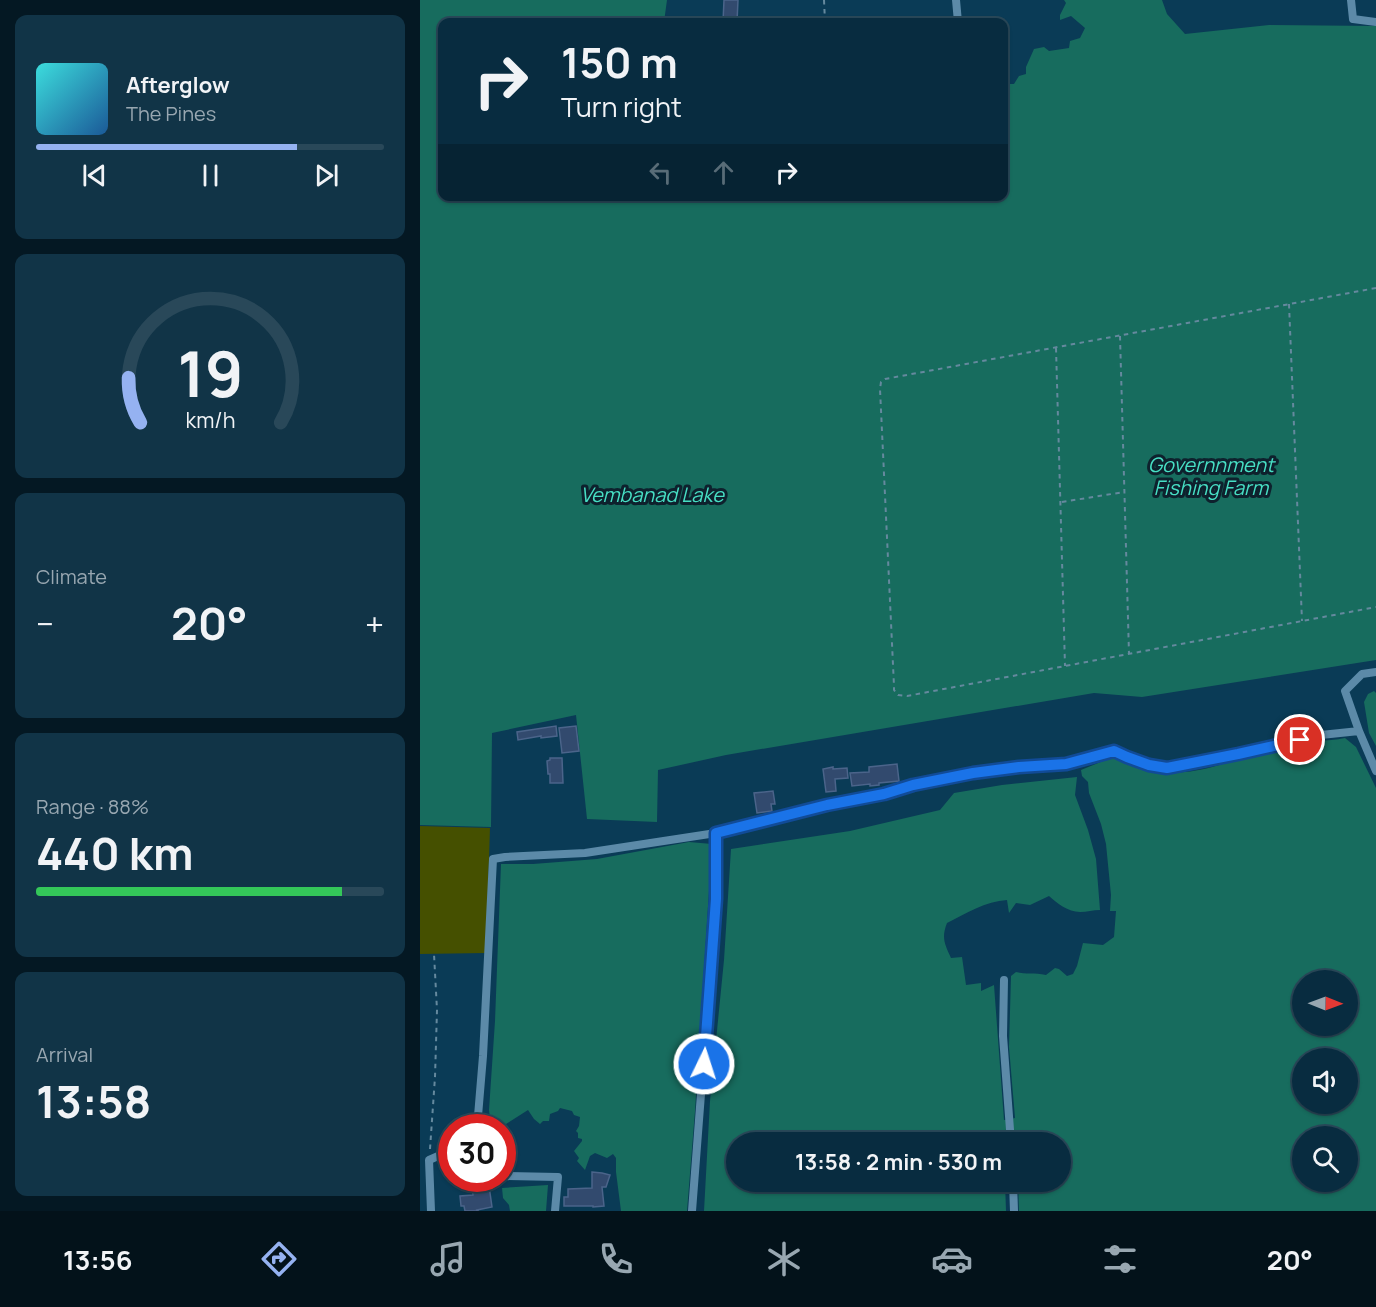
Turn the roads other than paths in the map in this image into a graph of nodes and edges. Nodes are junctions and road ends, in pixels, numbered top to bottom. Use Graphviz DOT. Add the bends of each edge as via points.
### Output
graph roads {
  1 [pos="956,0"];
  2 [pos="1351,0"];
  3 [pos="958,18"];
  4 [pos="1376,22"];
  5 [pos="1376,672"];
  6 [pos="1359,731"];
  7 [pos="1376,771"];
  8 [pos="716,833"];
  9 [pos="1004,980"];
  10 [pos="478,1114"];
  11 [pos="1011,1132"];
  12 [pos="438,1156"];
  13 [pos="429,1160"];
  14 [pos="420,1164"];
  15 [pos="516,1176"];
  16 [pos="1013,1192"];
  17 [pos="430,1211"];
  18 [pos="555,1211"];
  19 [pos="692,1211"];
  20 [pos="1014,1211"];
  1 -- 3 [label="street"];
  2 -- 4 [label="street" via="1353,20"];
  5 -- 6 [label="street" via="1362,674 1345,691"];
  6 -- 7 [label="street"];
  6 -- 8 [label="street" via="1321,735 1167,768 1114,751 1066,764 973,773"];
  8 -- 10 [label="street" via="585,854 493,859"];
  8 -- 19 [label="street" via="716,899"];
  9 -- 11 [label="street" via="1003,1036"];
  12 -- 13 [label="street"];
  13 -- 14 [label="street"];
  13 -- 17 [label="street"];
  15 -- 18 [label="street" via="558,1177"];
  16 -- 20 [label="street"];
}
